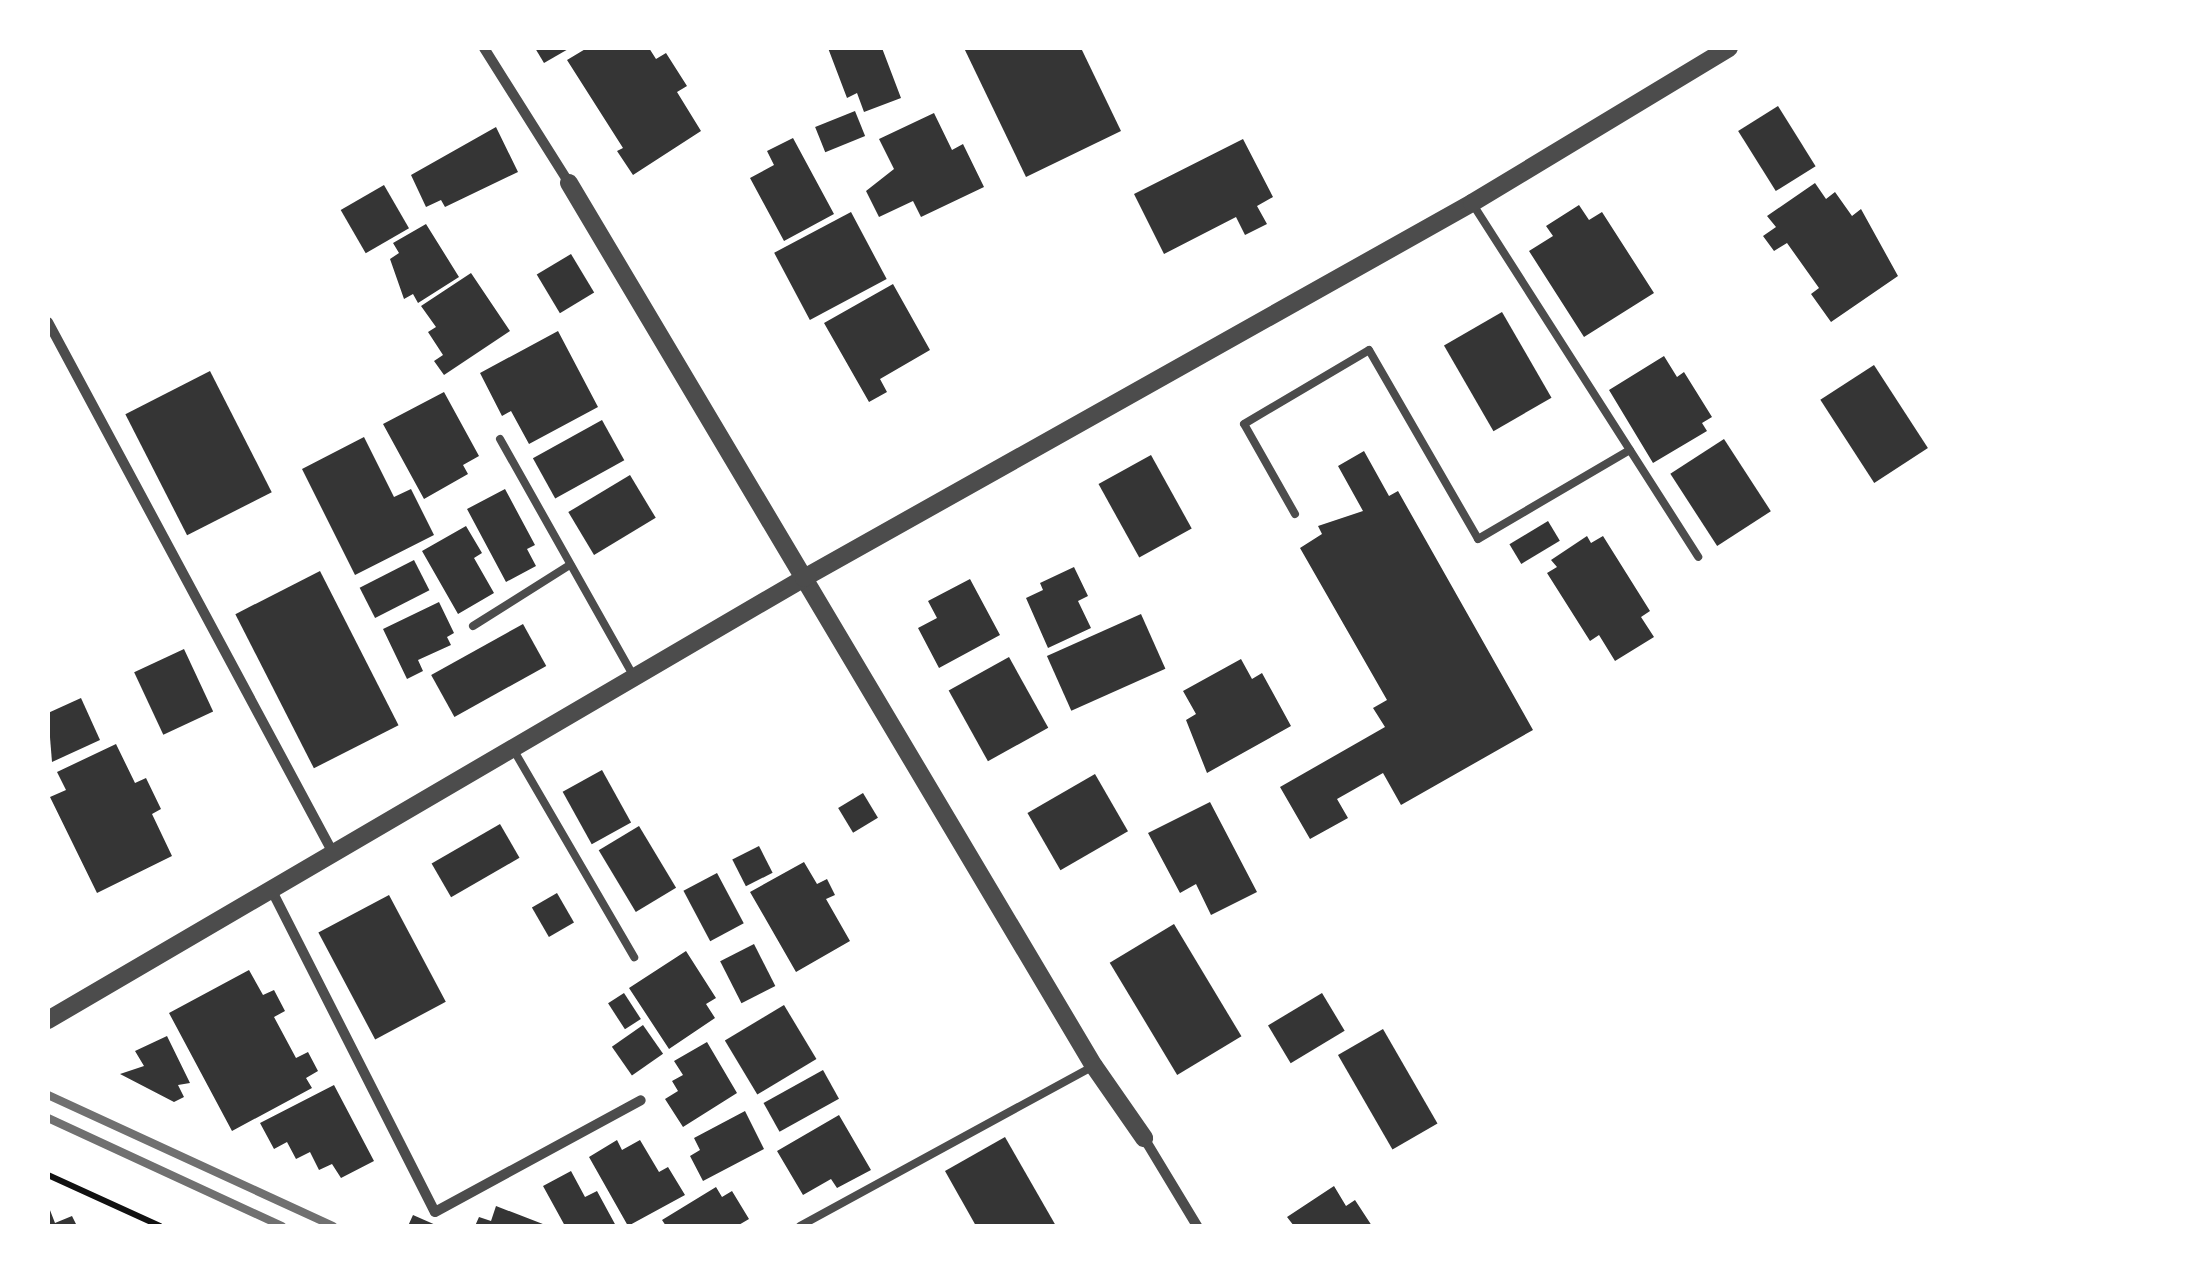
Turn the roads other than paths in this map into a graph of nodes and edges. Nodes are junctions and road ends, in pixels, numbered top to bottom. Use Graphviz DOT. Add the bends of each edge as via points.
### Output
graph roads {
  1 [pos="484,48"];
  2 [pos="1729,48"];
  3 [pos="569,183"];
  4 [pos="1472,203"];
  5 [pos="48,322"];
  6 [pos="500,439"];
  7 [pos="1630,450"];
  8 [pos="1295,514"];
  9 [pos="1698,557"];
  10 [pos="570,565"];
  11 [pos="804,578"];
  12 [pos="473,626"];
  13 [pos="634,677"];
  14 [pos="512,748"];
  15 [pos="332,851"];
  16 [pos="270,886"];
  17 [pos="634,957"];
  18 [pos="52,1013"];
  19 [pos="1094,1066"];
  20 [pos="641,1100"];
  21 [pos="1144,1138"];
  22 [pos="800,1226"];
  23 [pos="1198,1226"];
  1 -- 3 [label="street"];
  2 -- 4 [label="street"];
  3 -- 11 [label="street"];
  4 -- 7 [label="lane"];
  4 -- 11 [label="street"];
  5 -- 15 [label="street"];
  6 -- 10 [label="lane"];
  7 -- 8 [label="lane" via="1478,539 1369,350 1244,424"];
  7 -- 9 [label="lane"];
  10 -- 12 [label="lane"];
  10 -- 13 [label="lane"];
  11 -- 13 [label="street"];
  11 -- 19 [label="street"];
  13 -- 14 [label="street"];
  14 -- 15 [label="street"];
  14 -- 17 [label="lane"];
  15 -- 16 [label="street"];
  16 -- 18 [label="street"];
  16 -- 20 [label="street" via="435,1212"];
  19 -- 21 [label="street"];
  19 -- 22 [label="lane"];
  21 -- 23 [label="street"];
}
